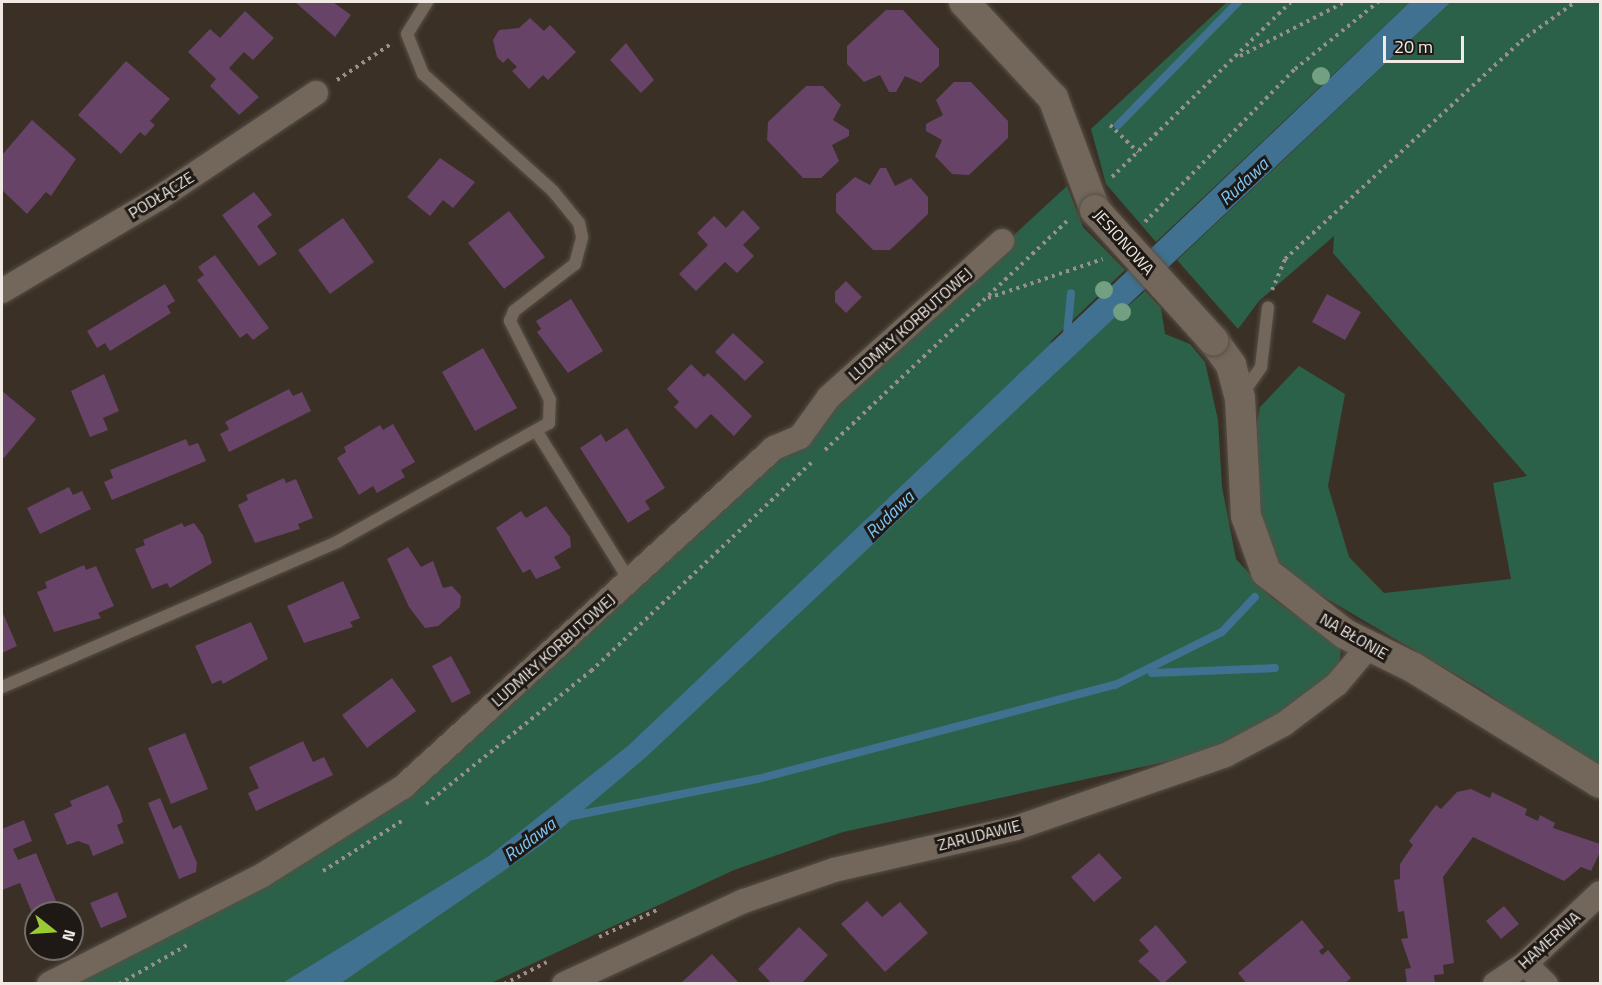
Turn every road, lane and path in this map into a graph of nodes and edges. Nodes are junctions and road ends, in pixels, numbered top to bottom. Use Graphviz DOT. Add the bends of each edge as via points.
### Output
graph roads {
  1 [pos="427,2"];
  2 [pos="964,2"];
  3 [pos="1291,2"];
  4 [pos="1345,2"];
  5 [pos="1378,2"];
  6 [pos="1575,2"];
  7 [pos="406,34"];
  8 [pos="1232,61"];
  9 [pos="316,93"];
  10 [pos="1110,125"];
  11 [pos="1138,152"];
  12 [pos="1091,205"];
  13 [pos="1061,227"];
  14 [pos="1135,231"];
  15 [pos="1002,241"];
  16 [pos="1111,251"];
  17 [pos="1274,280"];
  18 [pos="2,291"];
  19 [pos="1268,307"];
  20 [pos="1240,398"];
  21 [pos="537,432"];
  22 [pos="629,580"];
  23 [pos="1369,646"];
  24 [pos="2,687"];
  25 [pos="1600,783"];
  26 [pos="1600,893"];
  27 [pos="1525,964"];
  28 [pos="49,984"];
  29 [pos="564,984"];
  30 [pos="1495,984"];
  31 [pos="1546,984"];
  1 -- 7 [label="lane"];
  2 -- 12 [label="street, JESIONOWA" via="1053,98"];
  3 -- 8 [label="path"];
  4 -- 8 [label="path" via="1266,38"];
  5 -- 14 [label="path" via="1295,69"];
  6 -- 17 [label="path" via="1485,73 1285,259"];
  7 -- 9 [label="path"];
  7 -- 21 [label="lane" via="423,74 553,191 579,223 582,237 575,264 514,311 510,321 553,411"];
  8 -- 11 [label="path"];
  9 -- 18 [label="street, PODŁĄCZE" via="159,198"];
  10 -- 11 [label="path"];
  11 -- 12 [label="path"];
  12 -- 20 [label="street, JESIONOWA, bridge" via="1214,340 1231,365"];
  13 -- 16 [label="path" via="984,299"];
  15 -- 22 [label="street, LUDMIŁY KORBUTOWEJ" via="829,397 800,437 774,448"];
  19 -- 20 [label="lane" via="1261,367"];
  20 -- 23 [label="street, NA BŁONIE" via="1243,486 1256,555 1266,572 1310,610"];
  21 -- 22 [label="lane"];
  21 -- 24 [label="lane" via="337,542"];
  22 -- 28 [label="street, LUDMIŁY KORBUTOWEJ" via="403,787 261,876"];
  23 -- 25 [label="street, NA BŁONIE"];
  23 -- 29 [label="street, ZARUDAWIE" via="1337,684 1284,724 1226,754 1016,828 834,870 744,902"];
  26 -- 27 [label="street, HAMERNIA"];
  27 -- 30 [label="street, HAMERNIA"];
  27 -- 31 [label="street"];
}
